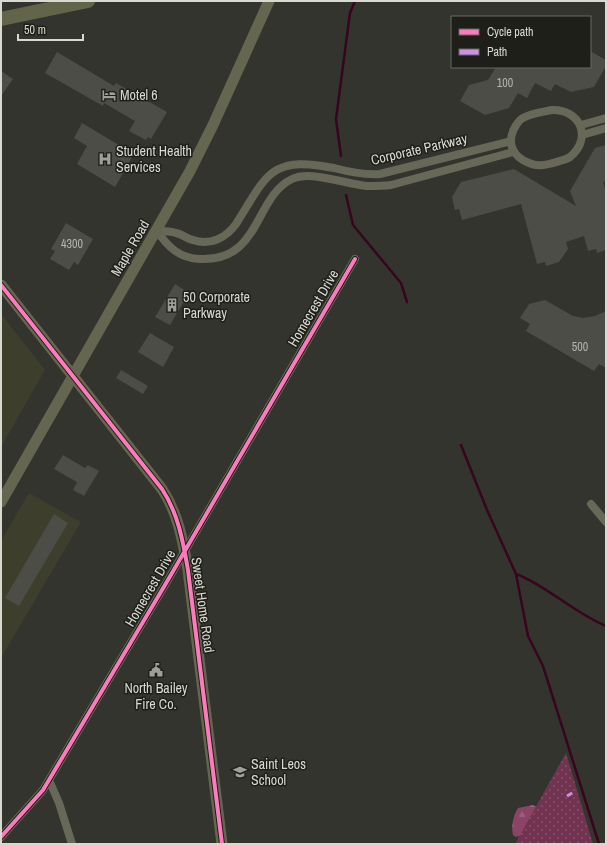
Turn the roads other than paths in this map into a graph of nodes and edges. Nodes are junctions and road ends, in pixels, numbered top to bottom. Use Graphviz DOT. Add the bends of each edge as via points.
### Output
graph roads {
  1 [pos="88,1"];
  2 [pos="269,1"];
  3 [pos="1,19"];
  4 [pos="606,118"];
  5 [pos="581,125"];
  6 [pos="606,128"];
  7 [pos="582,135"];
  8 [pos="510,141"];
  9 [pos="513,152"];
  10 [pos="336,169"];
  11 [pos="334,180"];
  12 [pos="157,230"];
  13 [pos="354,259"];
  14 [pos="1,285"];
  15 [pos="73,377"];
  16 [pos="1,502"];
  17 [pos="591,504"];
  18 [pos="606,522"];
  19 [pos="185,550"];
  20 [pos="49,780"];
  21 [pos="1,838"];
  22 [pos="72,844"];
  23 [pos="222,844"];
  1 -- 3 [label="highway"];
  2 -- 12 [label="main road, Maple Road" via="213,125"];
  4 -- 5 [label="street"];
  5 -- 7 [label="street"];
  5 -- 8 [label="street" via="569,112 552,110 523,118 518,122"];
  6 -- 7 [label="street"];
  7 -- 9 [label="street" via="580,143 570,156 543,166 525,162"];
  8 -- 9 [label="street"];
  8 -- 10 [label="street, Corporate Parkway" via="380,174 369,175"];
  9 -- 11 [label="street, Corporate Parkway" via="391,185 366,186"];
  10 -- 11 [label="street"];
  10 -- 12 [label="street, Corporate Parkway" via="303,163 278,169 265,180 236,224 220,239 202,242 175,232"];
  11 -- 12 [label="street, Corporate Parkway" via="301,176 286,183 276,192 238,248 219,257 196,259 177,253 165,243"];
  12 -- 15 [label="main road, Maple Road"];
  13 -- 19 [label="street, Homecrest Drive"];
  14 -- 15 [label="main road, Sweet Home Road"];
  15 -- 16 [label="main road, Maple Road"];
  15 -- 19 [label="main road, Sweet Home Road" via="162,488 175,516"];
  17 -- 18 [label="street"];
  19 -- 20 [label="street, Homecrest Drive"];
  19 -- 23 [label="main road, Sweet Home Road"];
  20 -- 21 [label="street, Homecrest Drive" via="37,798"];
  20 -- 22 [label="street"];
}
